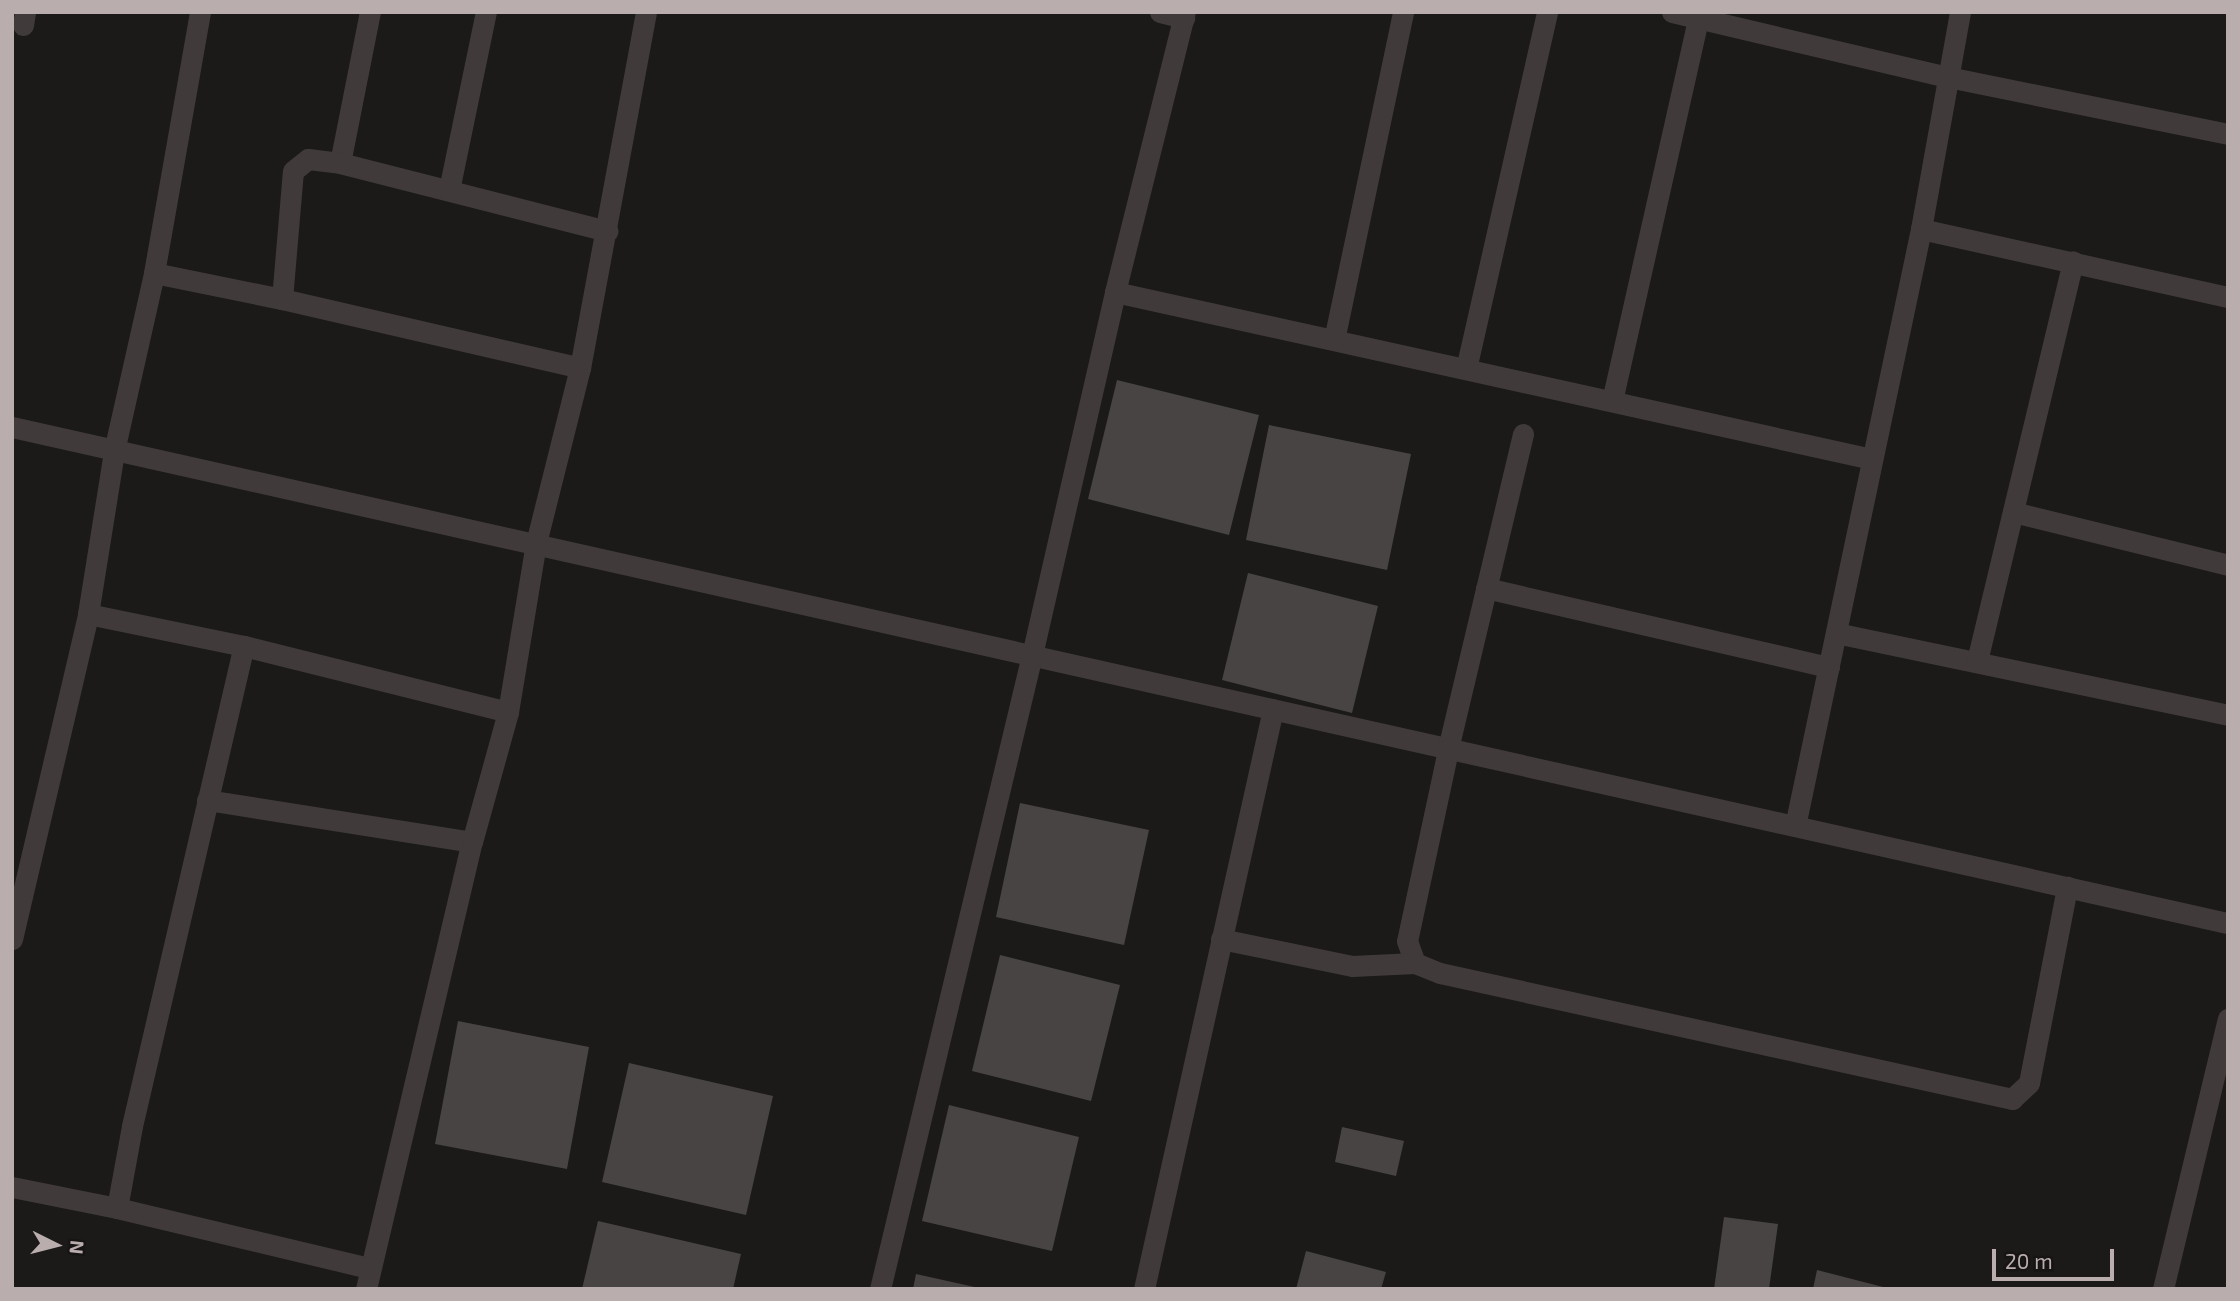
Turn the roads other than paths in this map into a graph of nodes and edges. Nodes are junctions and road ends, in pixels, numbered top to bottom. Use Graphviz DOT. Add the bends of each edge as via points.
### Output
graph roads {
  1 [pos="200,12"];
  2 [pos="370,12"];
  3 [pos="486,12"];
  4 [pos="646,12"];
  5 [pos="1160,12"];
  6 [pos="1403,12"];
  7 [pos="1547,12"];
  8 [pos="1672,12"];
  9 [pos="1960,12"];
  10 [pos="1185,15"];
  11 [pos="1698,18"];
  12 [pos="1948,77"];
  13 [pos="2228,134"];
  14 [pos="340,163"];
  15 [pos="449,190"];
  16 [pos="1921,229"];
  17 [pos="607,231"];
  18 [pos="2073,261"];
  19 [pos="154,273"];
  20 [pos="1115,292"];
  21 [pos="2228,297"];
  22 [pos="282,299"];
  23 [pos="1334,340"];
  24 [pos="580,368"];
  25 [pos="1466,369"];
  26 [pos="1612,401"];
  27 [pos="12,427"];
  28 [pos="1522,434"];
  29 [pos="114,451"];
  30 [pos="1872,459"];
  31 [pos="2013,512"];
  32 [pos="536,543"];
  33 [pos="2228,565"];
  34 [pos="1486,588"];
  35 [pos="88,614"];
  36 [pos="1836,633"];
  37 [pos="244,646"];
  38 [pos="1032,654"];
  39 [pos="1977,661"];
  40 [pos="1829,667"];
  41 [pos="1273,709"];
  42 [pos="508,712"];
  43 [pos="2228,715"];
  44 [pos="1448,750"];
  45 [pos="207,800"];
  46 [pos="1796,826"];
  47 [pos="472,842"];
  48 [pos="2067,887"];
  49 [pos="2228,923"];
  50 [pos="12,939"];
  51 [pos="1221,939"];
  52 [pos="1415,962"];
  53 [pos="2228,1019"];
  54 [pos="12,1187"];
  55 [pos="117,1208"];
  56 [pos="367,1278"];
  57 [pos="880,1289"];
  58 [pos="1144,1289"];
  59 [pos="2163,1289"];
  1 -- 19 [label="street"];
  2 -- 14 [label="street"];
  3 -- 15 [label="street"];
  4 -- 17 [label="street"];
  5 -- 10 [label="street"];
  6 -- 23 [label="street"];
  7 -- 25 [label="street"];
  8 -- 11 [label="street"];
  9 -- 12 [label="street"];
  10 -- 20 [label="street"];
  11 -- 12 [label="street"];
  11 -- 26 [label="street"];
  12 -- 13 [label="street"];
  12 -- 16 [label="street"];
  14 -- 15 [label="street"];
  14 -- 22 [label="street" via="308,159 293,171"];
  15 -- 17 [label="street"];
  16 -- 18 [label="street"];
  16 -- 30 [label="street"];
  17 -- 24 [label="street"];
  18 -- 21 [label="street"];
  18 -- 31 [label="street"];
  19 -- 22 [label="street"];
  19 -- 29 [label="street"];
  20 -- 23 [label="street"];
  20 -- 38 [label="street"];
  22 -- 24 [label="street"];
  23 -- 25 [label="street"];
  24 -- 32 [label="street"];
  25 -- 26 [label="street"];
  26 -- 30 [label="street"];
  27 -- 29 [label="street"];
  28 -- 34 [label="street"];
  29 -- 32 [label="street"];
  29 -- 35 [label="street"];
  30 -- 36 [label="street"];
  31 -- 33 [label="street"];
  31 -- 39 [label="street"];
  32 -- 38 [label="street"];
  32 -- 42 [label="street"];
  34 -- 40 [label="street"];
  34 -- 44 [label="street"];
  35 -- 37 [label="street"];
  35 -- 50 [label="street"];
  36 -- 39 [label="street"];
  36 -- 40 [label="street"];
  37 -- 42 [label="street"];
  37 -- 45 [label="street"];
  38 -- 41 [label="street"];
  38 -- 57 [label="street"];
  39 -- 43 [label="street"];
  40 -- 46 [label="street"];
  41 -- 44 [label="street"];
  41 -- 51 [label="street"];
  42 -- 47 [label="street"];
  44 -- 46 [label="street"];
  44 -- 52 [label="street" via="1407,941"];
  45 -- 47 [label="street"];
  45 -- 55 [label="street"];
  46 -- 48 [label="street"];
  47 -- 56 [label="street"];
  48 -- 49 [label="street"];
  48 -- 52 [label="street" via="2029,1083 2012,1099 1440,973"];
  51 -- 52 [label="street" via="1353,966"];
  51 -- 58 [label="street"];
  53 -- 59 [label="street"];
  54 -- 55 [label="street"];
  55 -- 56 [label="street"];
}
